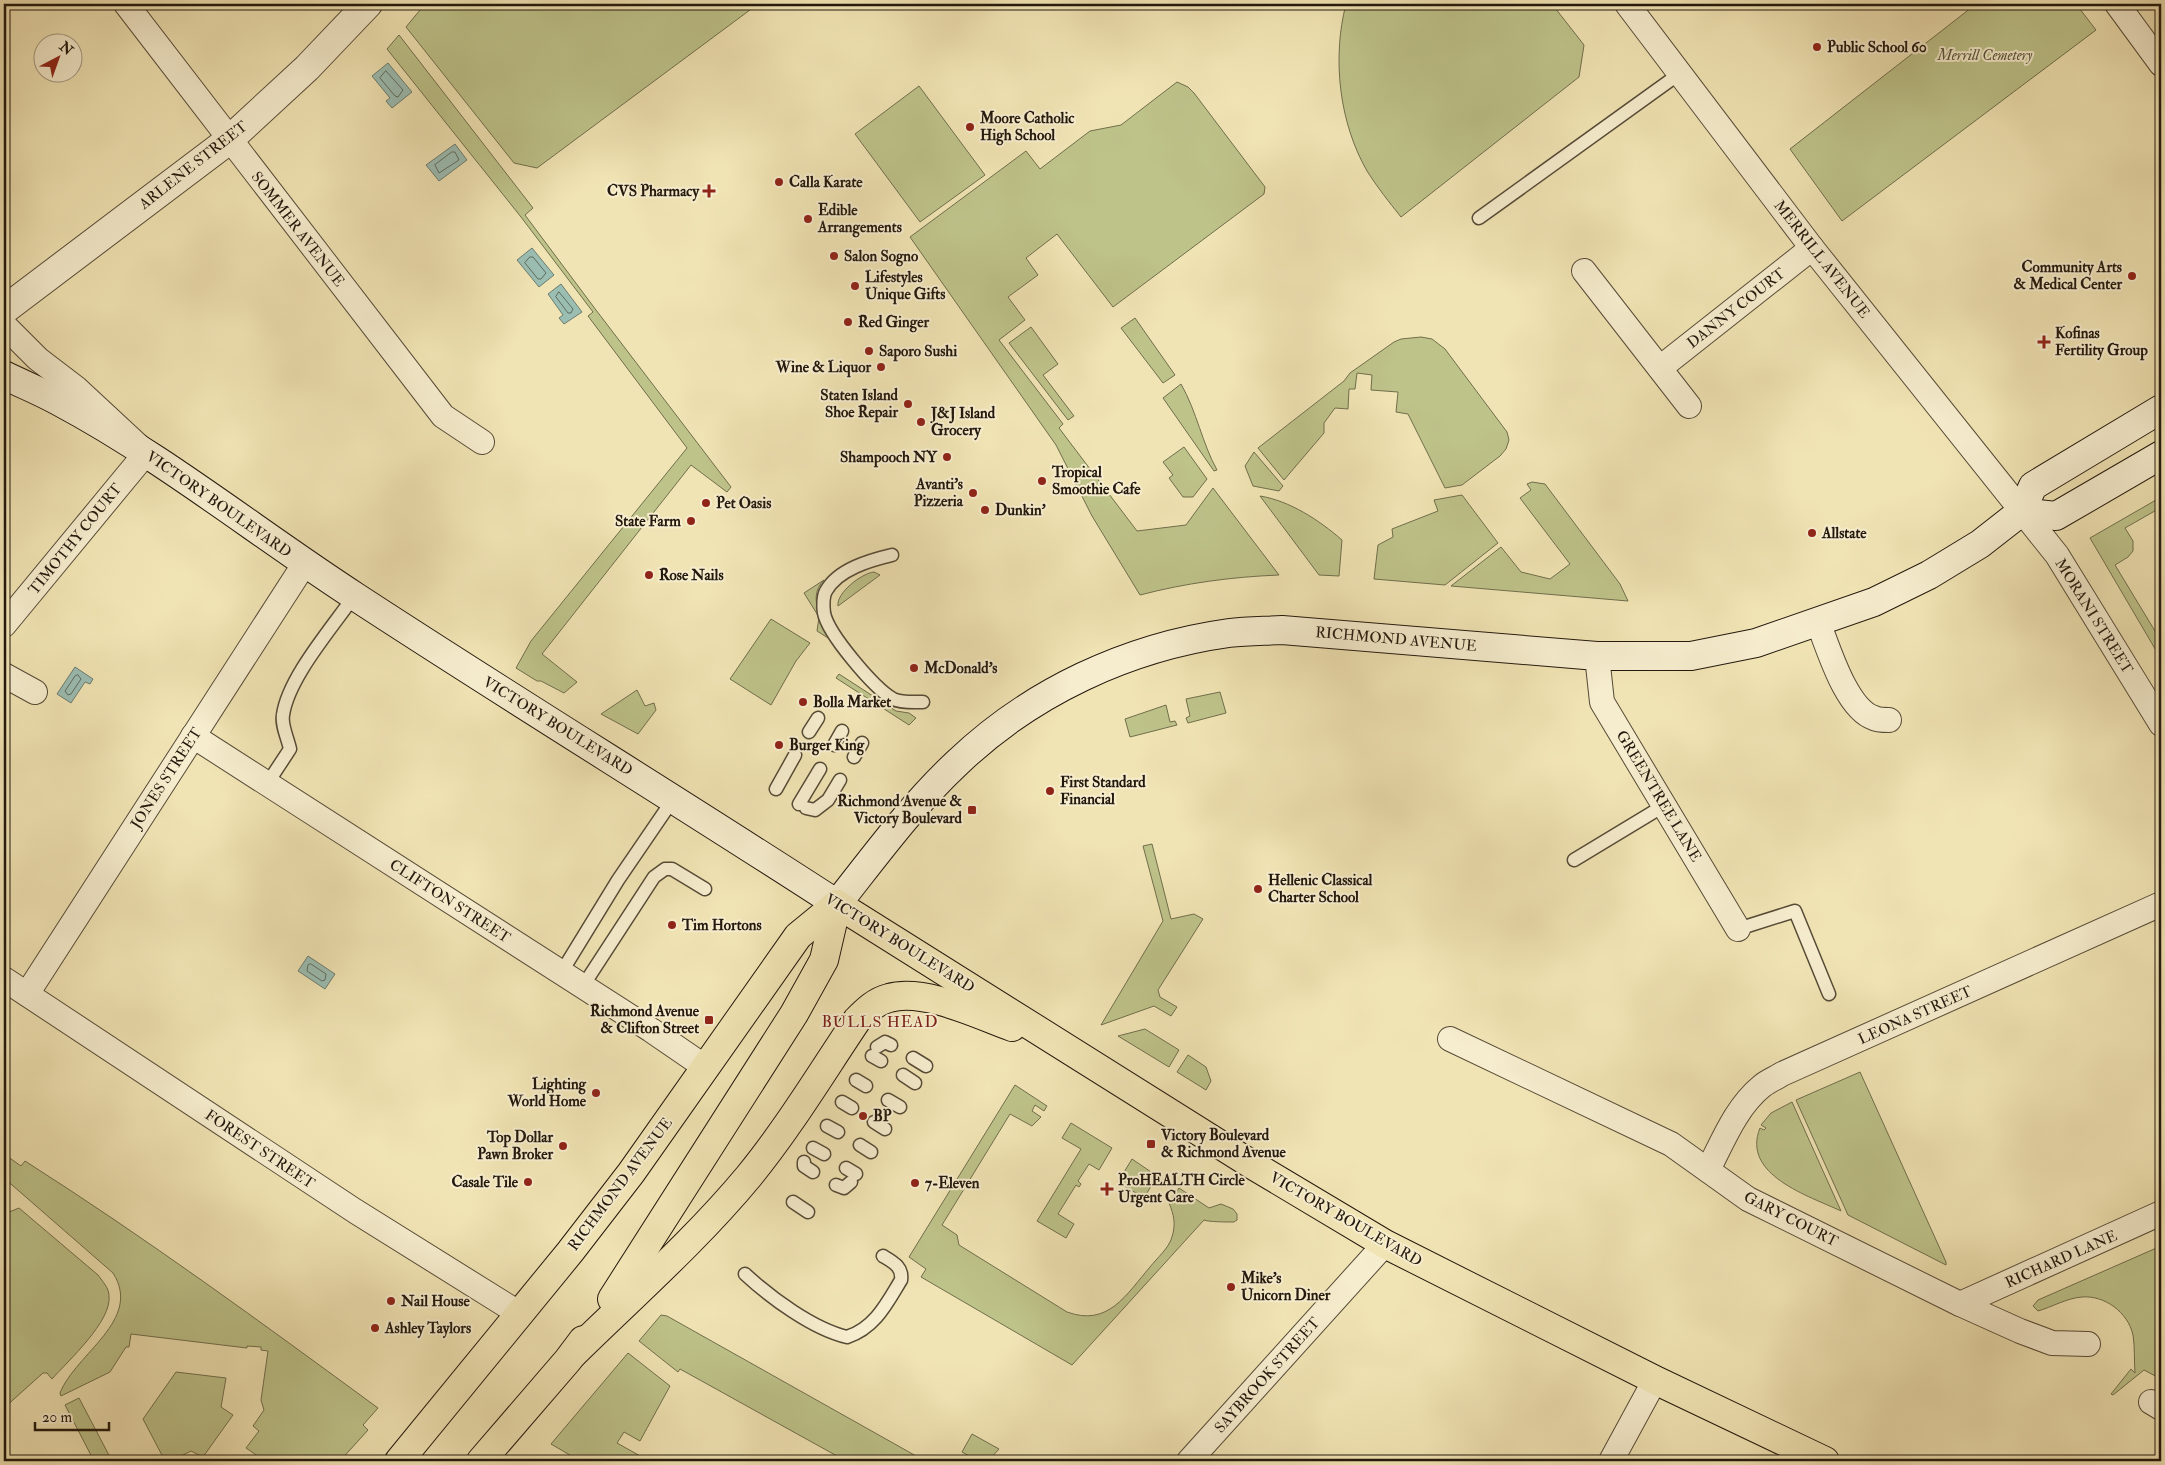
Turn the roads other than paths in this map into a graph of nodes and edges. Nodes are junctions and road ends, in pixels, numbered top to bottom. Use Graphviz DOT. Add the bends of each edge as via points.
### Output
graph roads {
  1 [pos="126,4"];
  2 [pos="368,4"];
  3 [pos="1627,4"];
  4 [pos="2117,4"];
  5 [pos="2161,64"];
  6 [pos="1679,74"];
  7 [pos="229,140"];
  8 [pos="1479,218"];
  9 [pos="1812,248"];
  10 [pos="1584,271"];
  11 [pos="4,310"];
  12 [pos="4,325"];
  13 [pos="1660,368"];
  14 [pos="4,375"];
  15 [pos="1690,406"];
  16 [pos="2161,409"];
  17 [pos="482,442"];
  18 [pos="146,453"];
  19 [pos="2161,455"];
  20 [pos="2021,512"];
  21 [pos="892,555"];
  22 [pos="305,563"];
  23 [pos="354,596"];
  24 [pos="1818,622"];
  25 [pos="4,625"];
  26 [pos="1597,656"];
  27 [pos="4,675"];
  28 [pos="34,692"];
  29 [pos="923,702"];
  30 [pos="818,718"];
  31 [pos="1889,720"];
  32 [pos="2161,724"];
  33 [pos="842,731"];
  34 [pos="809,732"];
  35 [pos="193,736"];
  36 [pos="862,743"];
  37 [pos="834,745"];
  38 [pos="796,756"];
  39 [pos="854,756"];
  40 [pos="820,769"];
  41 [pos="840,780"];
  42 [pos="267,784"];
  43 [pos="776,789"];
  44 [pos="674,798"];
  45 [pos="1664,805"];
  46 [pos="1574,860"];
  47 [pos="705,889"];
  48 [pos="836,904"];
  49 [pos="2161,904"];
  50 [pos="1738,929"];
  51 [pos="562,973"];
  52 [pos="4,979"];
  53 [pos="582,986"];
  54 [pos="27,994"];
  55 [pos="1829,994"];
  56 [pos="1450,1040"];
  57 [pos="890,1045"];
  58 [pos="1068,1049"];
  59 [pos="876,1055"];
  60 [pos="913,1058"];
  61 [pos="926,1066"];
  62 [pos="704,1067"];
  63 [pos="903,1075"];
  64 [pos="915,1082"];
  65 [pos="888,1100"];
  66 [pos="900,1107"];
  67 [pos="804,1162"];
  68 [pos="1708,1170"];
  69 [pos="813,1172"];
  70 [pos="851,1175"];
  71 [pos="836,1185"];
  72 [pos="793,1202"];
  73 [pos="808,1212"];
  74 [pos="2161,1213"];
  75 [pos="1385,1244"];
  76 [pos="883,1256"];
  77 [pos="745,1274"];
  78 [pos="1960,1304"];
  79 [pos="520,1314"];
  80 [pos="2088,1344"];
  81 [pos="573,1354"];
  82 [pos="1655,1380"];
  83 [pos="399,1461"];
  84 [pos="481,1461"];
  85 [pos="1189,1461"];
  86 [pos="1611,1461"];
  87 [pos="1825,1461"];
  1 -- 7 [label="street, SOMMER AVENUE"];
  2 -- 7 [label="main road, ARLENE STREET" via="307,68"];
  3 -- 6 [label="street, MERRILL AVENUE"];
  4 -- 5 [label="street"];
  6 -- 8 [label="lane"];
  6 -- 9 [label="street, MERRILL AVENUE"];
  7 -- 11 [label="main road, ARLENE STREET"];
  7 -- 17 [label="street, SOMMER AVENUE" via="443,416"];
  9 -- 13 [label="street, DANNY COURT"];
  9 -- 20 [label="street, MERRILL AVENUE"];
  10 -- 13 [label="street"];
  12 -- 18 [label="street"];
  13 -- 15 [label="street"];
  14 -- 18 [label="main road, VICTORY BOULEVARD" via="57,400"];
  16 -- 20 [label="main road, RICHMOND AVENUE" via="2032,486"];
  18 -- 22 [label="main road, VICTORY BOULEVARD"];
  18 -- 25 [label="street, TIMOTHY COURT"];
  19 -- 20 [label="main road" via="2056,516"];
  20 -- 24 [label="main road, RICHMOND AVENUE" via="1980,544 1928,575 1874,602"];
  20 -- 32 [label="street, MORANI STREET" via="2056,555"];
  21 -- 29 [label="lane" via="863,562 835,581 826,590 824,613 829,626 875,685 895,700"];
  22 -- 23 [label="main road, VICTORY BOULEVARD"];
  22 -- 35 [label="street, JONES STREET"];
  23 -- 42 [label="lane" via="288,696 282,717 290,749"];
  23 -- 44 [label="main road, VICTORY BOULEVARD"];
  24 -- 26 [label="main road, RICHMOND AVENUE" via="1756,643 1691,656"];
  24 -- 31 [label="street" via="1837,669 1859,708 1873,718"];
  26 -- 45 [label="street, GREENTREE LANE" via="1602,702"];
  26 -- 48 [label="main road, RICHMOND AVENUE" via="1282,630 1221,635 1129,657 1081,676 1042,698 999,727 957,762"];
  27 -- 28 [label="street"];
  30 -- 34 [label="lane"];
  33 -- 37 [label="lane"];
  35 -- 42 [label="street, CLIFTON STREET"];
  35 -- 54 [label="street, JONES STREET"];
  36 -- 39 [label="lane"];
  38 -- 43 [label="lane"];
  40 -- 41 [label="lane" via="802,806 815,810 821,807"];
  42 -- 51 [label="street, CLIFTON STREET"];
  44 -- 48 [label="main road, VICTORY BOULEVARD"];
  44 -- 51 [label="lane" via="618,880"];
  45 -- 46 [label="lane"];
  45 -- 50 [label="street, GREENTREE LANE"];
  47 -- 53 [label="lane" via="672,869 660,871"];
  48 -- 58 [label="main road, VICTORY BOULEVARD"];
  48 -- 62 [label="main road, RICHMOND AVENUE" via="798,936"];
  48 -- 81 [label="main road, RICHMOND AVENUE" via="824,960 794,1014 622,1286"];
  49 -- 68 [label="street, LEONA STREET" via="1763,1085 1742,1109"];
  50 -- 55 [label="lane" via="1795,911"];
  51 -- 53 [label="street, CLIFTON STREET"];
  52 -- 54 [label="street, FOREST STREET"];
  53 -- 62 [label="street, CLIFTON STREET"];
  54 -- 79 [label="street, FOREST STREET" via="354,1211"];
  56 -- 68 [label="street, GARY COURT" via="1671,1144"];
  57 -- 59 [label="lane" via="885,1042"];
  58 -- 75 [label="main road, VICTORY BOULEVARD"];
  58 -- 81 [label="main road" via="940,1001 904,995 887,998 870,1007 857,1020 749,1176 692,1238"];
  60 -- 61 [label="lane"];
  62 -- 79 [label="main road, RICHMOND AVENUE" via="631,1173"];
  63 -- 64 [label="lane"];
  65 -- 66 [label="lane"];
  67 -- 69 [label="lane" via="804,1166"];
  68 -- 78 [label="street, GARY COURT" via="1748,1199"];
  70 -- 71 [label="lane" via="844,1188"];
  72 -- 73 [label="lane"];
  74 -- 78 [label="street, RICHARD LANE"];
  75 -- 82 [label="main road, VICTORY BOULEVARD"];
  75 -- 85 [label="street, SAYBROOK STREET"];
  76 -- 77 [label="lane" via="900,1269 901,1280 867,1328 847,1337 824,1329 767,1295"];
  78 -- 80 [label="street, GARY COURT" via="2052,1342"];
  79 -- 83 [label="main road, RICHMOND AVENUE"];
  81 -- 84 [label="main road, RICHMOND AVENUE"];
  82 -- 86 [label="street"];
  82 -- 87 [label="main road, VICTORY BOULEVARD"];
}
